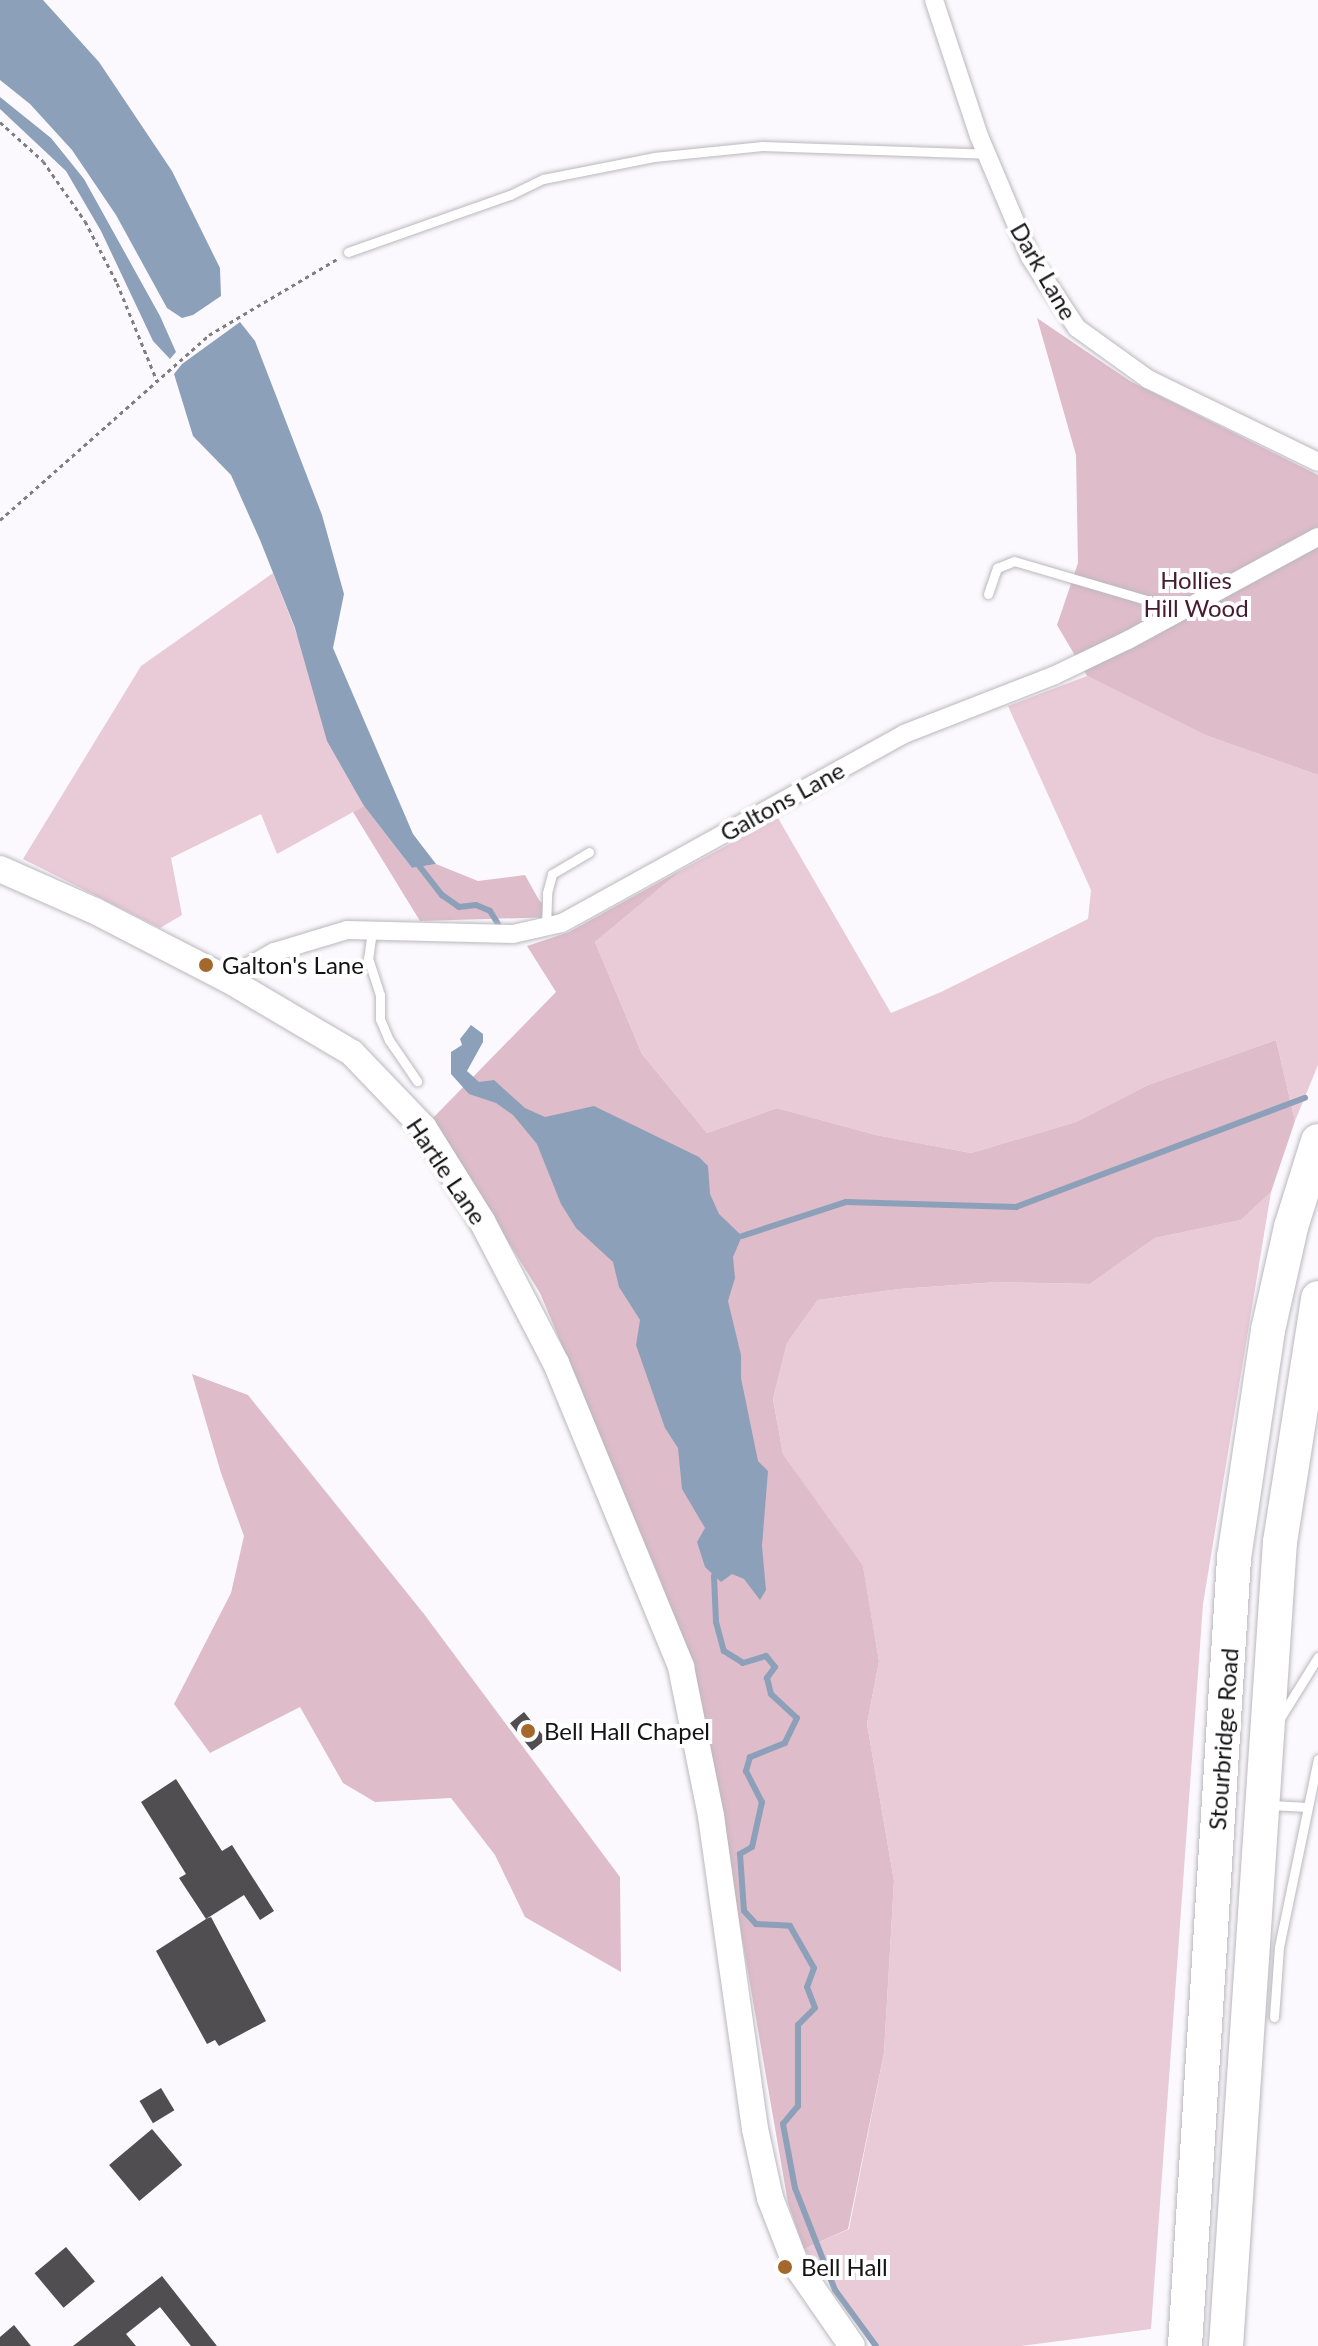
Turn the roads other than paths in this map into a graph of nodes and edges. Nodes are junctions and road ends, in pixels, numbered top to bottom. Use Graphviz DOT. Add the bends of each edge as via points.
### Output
graph roads {
  1 [pos="934,0"];
  2 [pos="986,154"];
  3 [pos="348,252"];
  4 [pos="1318,462"];
  5 [pos="1318,537"];
  6 [pos="988,594"];
  7 [pos="1180,610"];
  8 [pos="589,852"];
  9 [pos="0,869"];
  10 [pos="546,927"];
  11 [pos="372,931"];
  12 [pos="227,979"];
  13 [pos="417,1081"];
  14 [pos="1318,1141"];
  15 [pos="1318,1298"];
  16 [pos="1318,1657"];
  17 [pos="1266,1735"];
  18 [pos="1318,1759"];
  19 [pos="1262,1804"];
  20 [pos="1307,1807"];
  21 [pos="1274,2017"];
  22 [pos="1229,2292"];
  23 [pos="852,2346"];
  24 [pos="1185,2346"];
  25 [pos="1210,2346"];
  26 [pos="1226,2346"];
  1 -- 2 [label="street, Dark Lane"];
  2 -- 3 [label="lane" via="762,146 654,157 543,179"];
  2 -- 4 [label="street, Dark Lane" via="1030,257 1077,328 1148,379"];
  5 -- 7 [label="street, Galtons Lane"];
  6 -- 7 [label="lane" via="997,568 1014,561"];
  7 -- 10 [label="street, Galtons Lane" via="1055,675 904,734 562,923"];
  8 -- 10 [label="lane" via="552,874"];
  9 -- 12 [label="main road, Hartle Lane"];
  10 -- 11 [label="street, Galtons Lane" via="513,934"];
  11 -- 12 [label="street, Galtons Lane" via="347,930 274,952"];
  11 -- 13 [label="lane" via="368,958 380,995 380,1019"];
  12 -- 23 [label="main road, Hartle Lane" via="352,1053 424,1128 482,1221 556,1363 681,1667 711,1816 755,2129 770,2198 796,2265"];
  14 -- 24 [label="highway, Stourbridge Road" via="1291,1227 1268,1330 1234,1558"];
  15 -- 17 [label="highway, Stourbridge Road" via="1280,1542"];
  16 -- 17 [label="lane"];
  17 -- 19 [label="highway, Stourbridge Road"];
  18 -- 20 [label="lane"];
  19 -- 20 [label="lane"];
  19 -- 22 [label="highway, Stourbridge Road"];
  20 -- 21 [label="lane" via="1279,1947"];
  22 -- 25 [label="main road" via="1213,2320"];
  22 -- 26 [label="highway, Stourbridge Road"];
}
